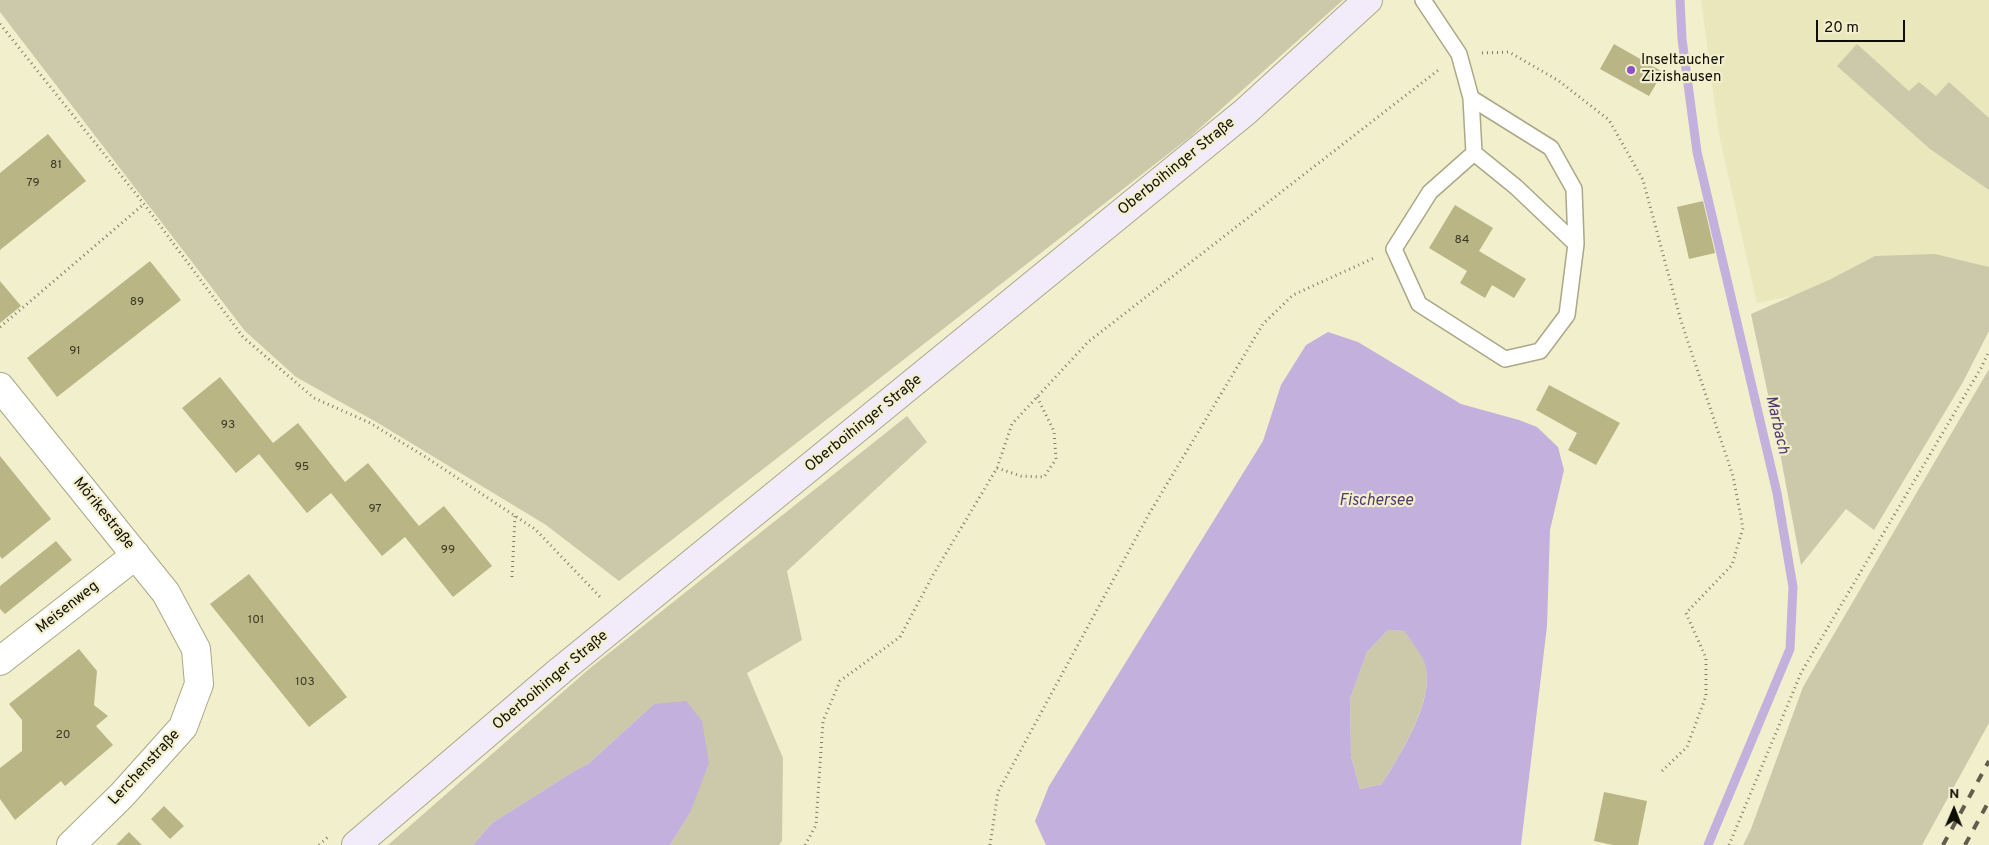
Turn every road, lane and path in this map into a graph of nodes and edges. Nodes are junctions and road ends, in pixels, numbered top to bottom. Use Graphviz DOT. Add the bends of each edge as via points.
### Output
graph roads {
  1 [pos="1368,0"];
  2 [pos="1423,0"];
  3 [pos="0,24"];
  4 [pos="1471,98"];
  5 [pos="1474,153"];
  6 [pos="144,204"];
  7 [pos="1576,244"];
  8 [pos="1394,249"];
  9 [pos="0,327"];
  10 [pos="1989,351"];
  11 [pos="0,387"];
  12 [pos="1037,397"];
  13 [pos="997,468"];
  14 [pos="515,516"];
  15 [pos="136,555"];
  16 [pos="933,575"];
  17 [pos="512,577"];
  18 [pos="606,603"];
  19 [pos="196,649"];
  20 [pos="0,661"];
  21 [pos="71,845"];
  22 [pos="356,845"];
  23 [pos="805,845"];
  24 [pos="990,845"];
  25 [pos="1729,845"];
  1 -- 22 [label="main road, Oberboihinger Straße" via="1245,112 561,670"];
  2 -- 4 [label="lane" via="1459,54"];
  3 -- 6 [label="path"];
  4 -- 5 [label="lane"];
  4 -- 7 [label="lane" via="1551,148 1574,189"];
  5 -- 7 [label="lane" via="1516,187"];
  5 -- 8 [label="lane" via="1430,192"];
  6 -- 9 [label="path"];
  6 -- 14 [label="path" via="243,337 314,398 370,423"];
  7 -- 8 [label="lane" via="1567,315 1540,351 1505,359 1419,304"];
  8 -- 24 [label="path" via="1293,295 1263,324 1149,514 998,792"];
  10 -- 25 [label="path" via="1801,673"];
  11 -- 15 [label="street, Mörikestraße"];
  12 -- 13 [label="path" via="1054,431 1056,460 1044,477 1021,476"];
  14 -- 17 [label="path"];
  14 -- 18 [label="path" via="535,529"];
  15 -- 19 [label="street, Mörikestraße" via="166,593"];
  15 -- 20 [label="street, Meisenweg"];
  16 -- 23 [label="path" via="900,637 840,681 823,721 816,825"];
  19 -- 21 [label="street, Lerchenstraße" via="199,684 183,727 122,795"];
}
